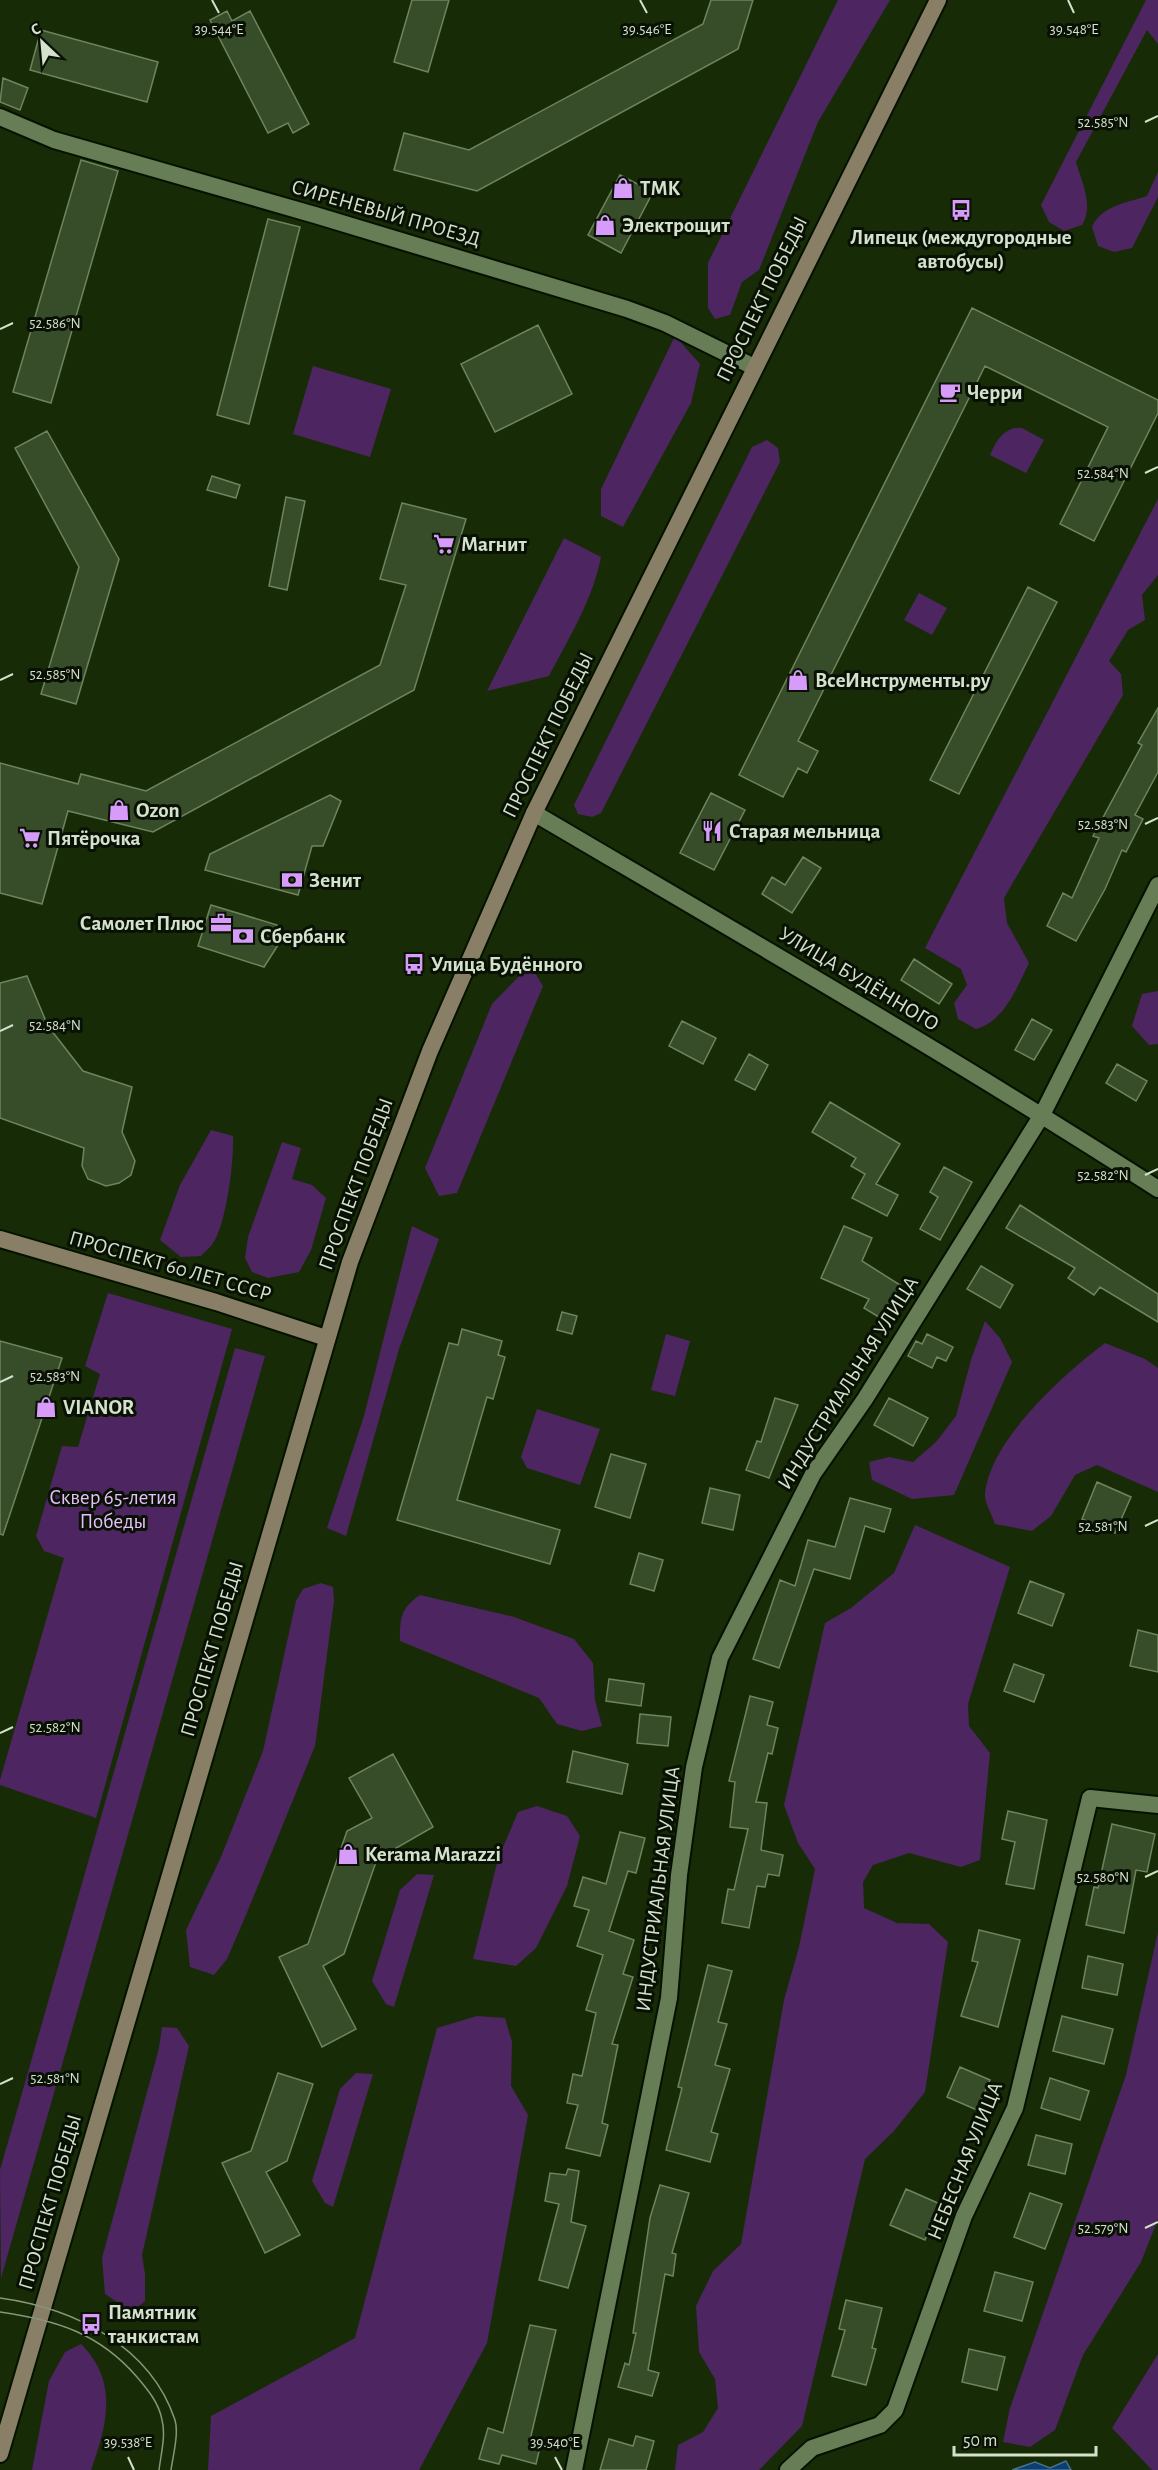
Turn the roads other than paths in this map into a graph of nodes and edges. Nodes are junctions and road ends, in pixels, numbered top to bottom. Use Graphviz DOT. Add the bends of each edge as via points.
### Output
graph roads {
  1 [pos="938,0"];
  2 [pos="0,117"];
  3 [pos="754,367"];
  4 [pos="534,813"];
  5 [pos="1158,885"];
  6 [pos="1042,1115"];
  7 [pos="1158,1189"];
  8 [pos="0,1239"];
  9 [pos="326,1338"];
  10 [pos="1158,1805"];
  11 [pos="0,2454"];
  12 [pos="574,2470"];
  13 [pos="788,2470"];
  1 -- 3 [label="main road, ПРОСПЕКТ ПОБЕДЫ"];
  2 -- 3 [label="street, СИРЕНЕВЫЙ ПРОЕЗД" via="54,140 627,309 665,323"];
  3 -- 4 [label="main road, ПРОСПЕКТ ПОБЕДЫ"];
  4 -- 6 [label="street, УЛИЦА БУДЁННОГО"];
  4 -- 9 [label="main road, ПРОСПЕКТ ПОБЕДЫ" via="430,1051 350,1262"];
  5 -- 6 [label="street, ИНДУСТРИАЛЬНАЯ УЛИЦА"];
  6 -- 7 [label="street, УЛИЦА БУДЁННОГО"];
  6 -- 12 [label="street, ИНДУСТРИАЛЬНАЯ УЛИЦА" via="865,1400 813,1474 720,1658 693,1778 679,1875 669,1998"];
  8 -- 9 [label="main road, ПРОСПЕКТ 60 ЛЕТ СССР"];
  9 -- 11 [label="main road, ПРОСПЕКТ ПОБЕДЫ"];
  10 -- 13 [label="street, НЕБЕСНАЯ УЛИЦА" via="1089,1798 1015,2108 964,2216 895,2410 880,2425 812,2448"];
}
